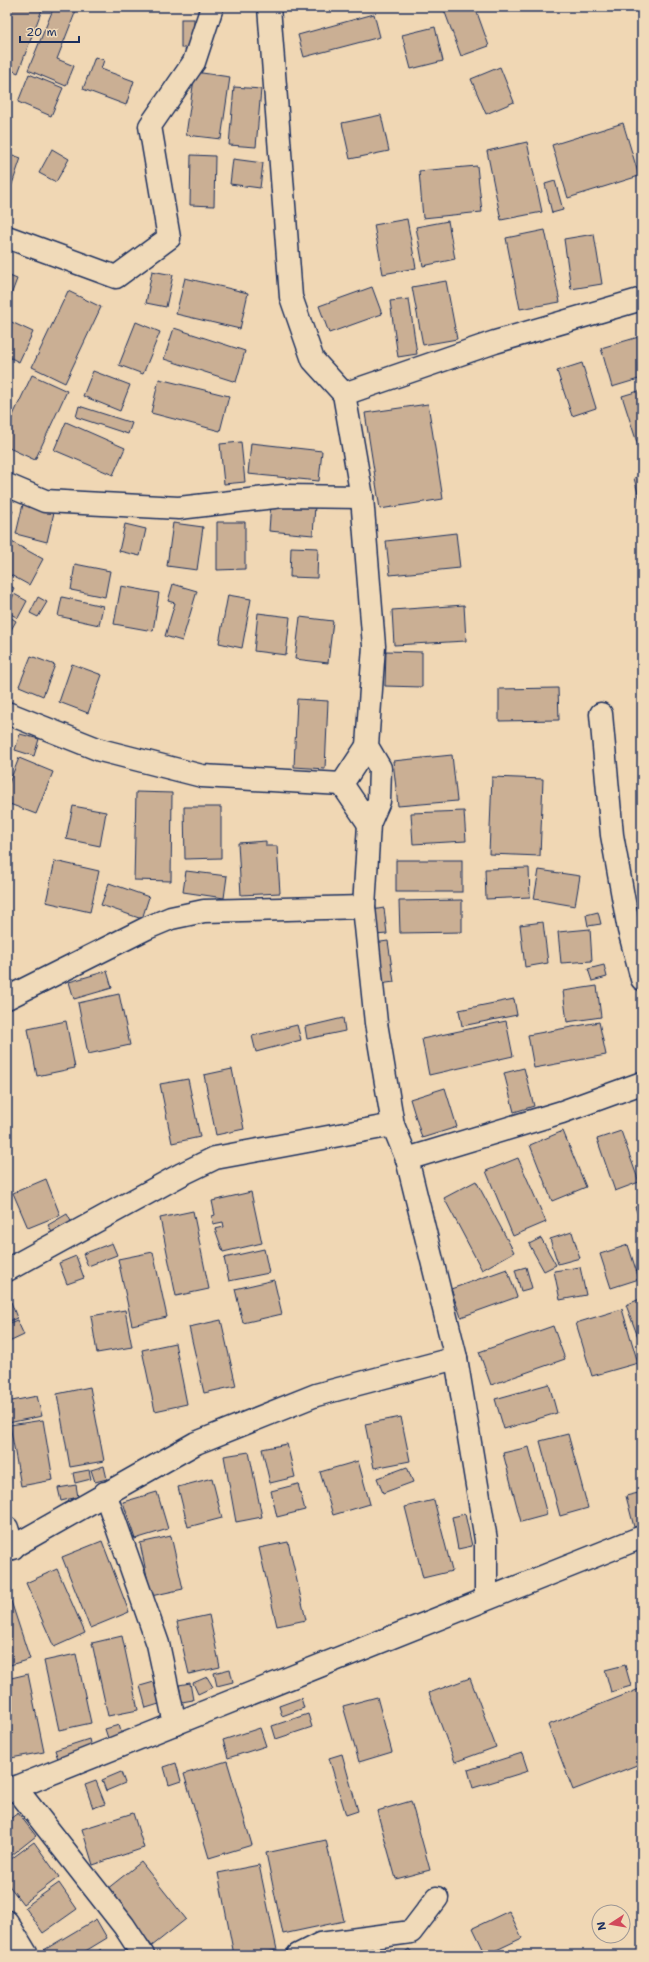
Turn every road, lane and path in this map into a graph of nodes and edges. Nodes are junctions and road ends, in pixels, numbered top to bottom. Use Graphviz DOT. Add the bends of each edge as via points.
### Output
graph roads {
  1 [pos="212,7"];
  2 [pos="269,7"];
  3 [pos="7,237"];
  4 [pos="642,299"];
  5 [pos="344,394"];
  6 [pos="7,485"];
  7 [pos="362,497"];
  8 [pos="7,713"];
  9 [pos="601,714"];
  10 [pos="367,746"];
  11 [pos="342,784"];
  12 [pos="369,824"];
  13 [pos="364,907"];
  14 [pos="642,979"];
  15 [pos="7,998"];
  16 [pos="642,1083"];
  17 [pos="393,1125"];
  18 [pos="407,1159"];
  19 [pos="7,1270"];
  20 [pos="456,1358"];
  21 [pos="105,1494"];
  22 [pos="7,1528"];
  23 [pos="642,1537"];
  24 [pos="10,1549"];
  25 [pos="486,1598"];
  26 [pos="175,1724"];
  27 [pos="11,1789"];
  28 [pos="437,1898"];
  29 [pos="7,1922"];
  30 [pos="27,1955"];
  31 [pos="143,1955"];
  32 [pos="298,1955"];
  1 -- 3 [label="street" via="194,62 150,126 169,238 116,277"];
  2 -- 5 [label="street" via="291,297 313,360"];
  4 -- 5 [label="street" via="495,342"];
  5 -- 7 [label="street"];
  6 -- 7 [label="street" via="45,501 179,508 283,496"];
  7 -- 10 [label="street" via="374,646"];
  8 -- 11 [label="street" via="100,750 202,776"];
  9 -- 14 [label="street" via="612,835 629,930"];
  10 -- 11 [label="street"];
  10 -- 12 [label="street" via="380,768 379,801"];
  11 -- 12 [label="street"];
  12 -- 13 [label="street"];
  13 -- 15 [label="street" via="204,911 171,918"];
  13 -- 17 [label="street" via="376,1023"];
  16 -- 18 [label="street" via="562,1112"];
  17 -- 18 [label="street"];
  17 -- 19 [label="street" via="215,1158"];
  18 -- 20 [label="street"];
  20 -- 21 [label="street" via="316,1395 196,1443"];
  20 -- 25 [label="street" via="486,1540"];
  21 -- 24 [label="street"];
  21 -- 26 [label="street" via="158,1644"];
  22 -- 24 [label="street"];
  23 -- 25 [label="street"];
  25 -- 26 [label="street"];
  26 -- 27 [label="street"];
  27 -- 31 [label="street" via="124,1926"];
  28 -- 32 [label="street" via="411,1932 320,1944"];
  29 -- 30 [label="street"];
}
